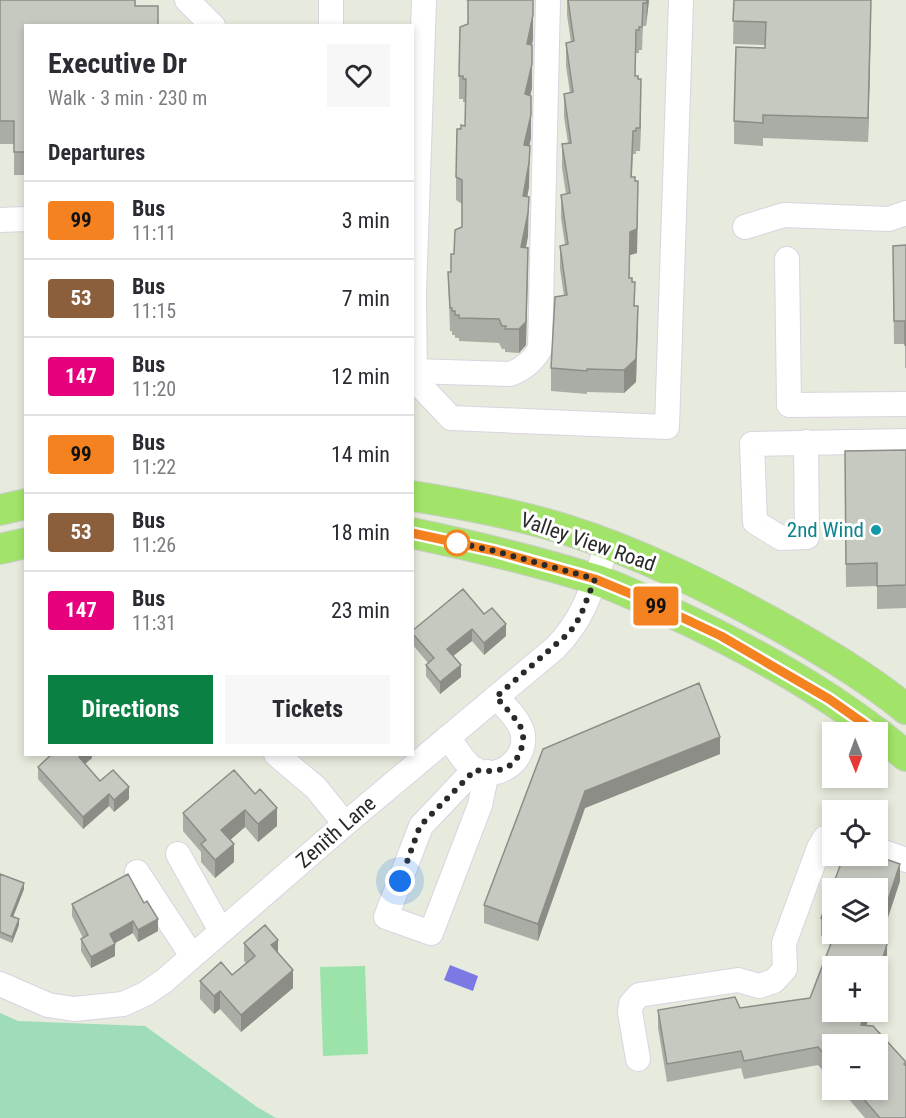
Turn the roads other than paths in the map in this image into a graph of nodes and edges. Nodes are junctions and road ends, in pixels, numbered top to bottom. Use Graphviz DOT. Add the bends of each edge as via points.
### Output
graph roads {
  1 [pos="187,0"];
  2 [pos="331,0"];
  3 [pos="424,0"];
  4 [pos="548,0"];
  5 [pos="681,0"];
  6 [pos="211,24"];
  7 [pos="332,24"];
  8 [pos="416,123"];
  9 [pos="906,213"];
  10 [pos="24,219"];
  11 [pos="0,220"];
  12 [pos="746,227"];
  13 [pos="787,260"];
  14 [pos="414,371"];
  15 [pos="906,404"];
  16 [pos="906,441"];
  17 [pos="806,442"];
  18 [pos="414,496"];
  19 [pos="24,504"];
  20 [pos="0,510"];
  21 [pos="414,533"];
  22 [pos="24,543"];
  23 [pos="607,546"];
  24 [pos="0,549"];
  25 [pos="595,579"];
  26 [pos="496,697"];
  27 [pos="906,709"];
  28 [pos="861,722"];
  29 [pos="448,737"];
  30 [pos="888,742"];
  31 [pos="278,756"];
  32 [pos="906,756"];
  33 [pos="481,771"];
  34 [pos="345,824"];
  35 [pos="822,843"];
  36 [pos="178,854"];
  37 [pos="888,854"];
  38 [pos="906,860"];
  39 [pos="137,872"];
  40 [pos="221,931"];
  41 [pos="192,956"];
  42 [pos="0,984"];
  43 [pos="638,1059"];
  1 -- 6 [label="street"];
  2 -- 7 [label="street"];
  3 -- 8 [label="street"];
  4 -- 14 [label="street" via="540,349 536,357 510,374"];
  5 -- 14 [label="street" via="667,427 451,418 415,380"];
  8 -- 14 [label="street"];
  9 -- 12 [label="street" via="890,219 784,215"];
  10 -- 11 [label="street"];
  13 -- 15 [label="street" via="789,405"];
  16 -- 17 [label="street"];
  18 -- 23 [label="main road, Valley View Road" via="475,506 564,529"];
  19 -- 20 [label="main road"];
  21 -- 25 [label="main road, Valley View Road"];
  22 -- 24 [label="main road"];
  23 -- 25 [label="street, Zenith Lane"];
  23 -- 27 [label="main road, Valley View Road" via="721,594 879,687"];
  25 -- 26 [label="street, Zenith Lane" via="570,632"];
  25 -- 28 [label="main road, Valley View Road" via="721,636"];
  26 -- 29 [label="street, Zenith Lane"];
  26 -- 33 [label="street" via="520,727 523,745 515,762 498,771"];
  29 -- 33 [label="street"];
  29 -- 34 [label="street, Zenith Lane"];
  30 -- 32 [label="main road, Valley View Road"];
  31 -- 34 [label="street" via="316,788"];
  33 -- 33 [label="street" via="420,826 386,917 430,933 480,805"];
  34 -- 40 [label="street, Zenith Lane"];
  35 -- 43 [label="street" via="784,943 784,969 774,981 759,986 738,980 639,995 630,1012"];
  36 -- 40 [label="street"];
  37 -- 38 [label="street"];
  39 -- 41 [label="street"];
  40 -- 41 [label="street, Zenith Lane"];
  41 -- 42 [label="street, Zenith Lane" via="145,994 123,1004 99,1008 48,1005"];
}
